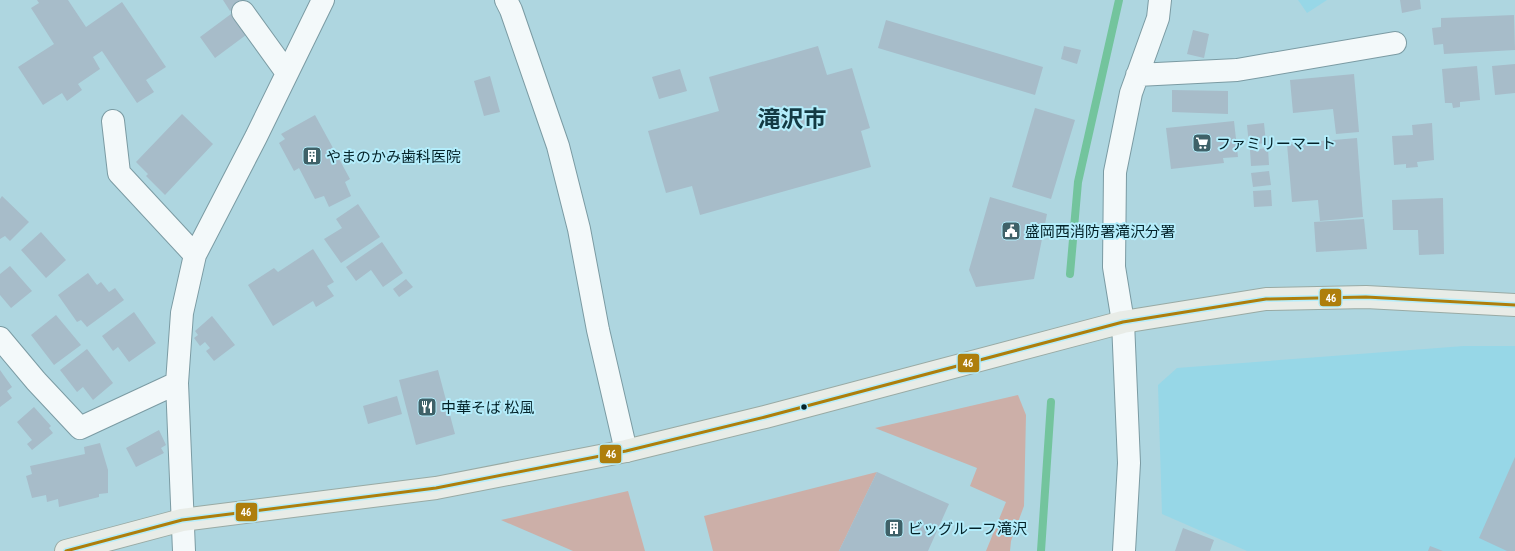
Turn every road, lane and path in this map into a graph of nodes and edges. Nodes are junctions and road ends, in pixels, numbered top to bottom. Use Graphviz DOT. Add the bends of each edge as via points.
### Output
graph roads {
  1 [pos="323,0"];
  2 [pos="506,0"];
  3 [pos="1160,0"];
  4 [pos="244,12"];
  5 [pos="1395,43"];
  6 [pos="287,73"];
  7 [pos="1137,75"];
  8 [pos="113,121"];
  9 [pos="195,255"];
  10 [pos="1515,305"];
  11 [pos="1123,322"];
  12 [pos="0,338"];
  13 [pos="177,383"];
  14 [pos="626,451"];
  15 [pos="182,520"];
  16 [pos="66,551"];
  17 [pos="184,551"];
  18 [pos="1124,551"];
  1 -- 6 [label="street"];
  2 -- 14 [label="street" via="558,146 579,229 598,330"];
  3 -- 7 [label="street" via="1158,18"];
  4 -- 6 [label="street"];
  5 -- 7 [label="street" via="1237,70"];
  6 -- 9 [label="street"];
  7 -- 11 [label="street" via="1115,172 1114,267"];
  8 -- 9 [label="street" via="119,173"];
  9 -- 13 [label="street" via="182,313"];
  10 -- 11 [label="main road" via="1366,297 1266,299"];
  11 -- 14 [label="main road"];
  11 -- 18 [label="street" via="1129,463"];
  12 -- 13 [label="street" via="80,428"];
  13 -- 15 [label="street"];
  14 -- 15 [label="main road" via="443,487"];
  15 -- 16 [label="main road"];
  15 -- 17 [label="street"];
}
